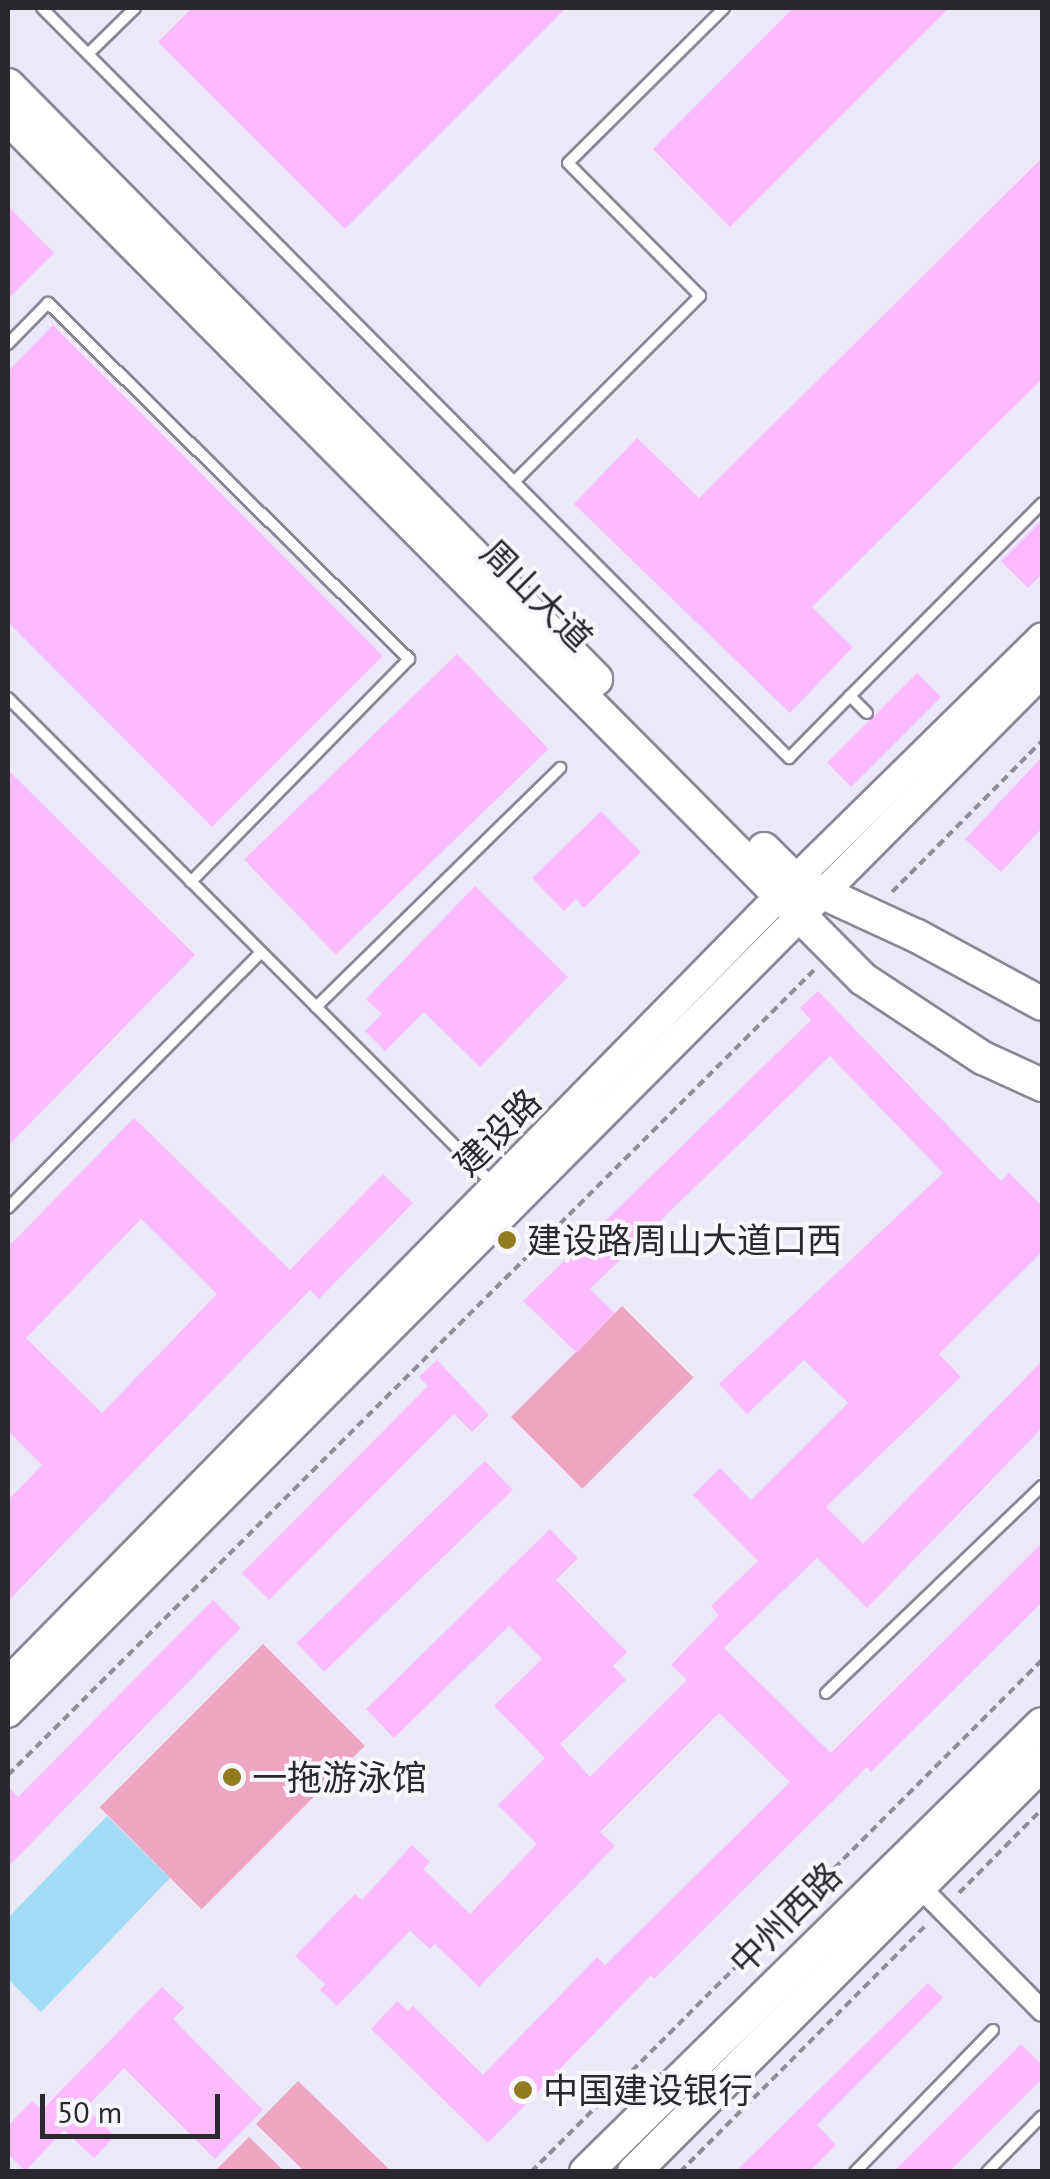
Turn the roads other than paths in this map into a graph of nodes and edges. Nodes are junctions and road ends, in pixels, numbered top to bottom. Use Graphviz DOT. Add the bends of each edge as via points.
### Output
graph roads {
  1 [pos="42,8"];
  2 [pos="134,8"];
  3 [pos="724,8"];
  4 [pos="88,54"];
  5 [pos="8,85"];
  6 [pos="8,118"];
  7 [pos="8,344"];
  8 [pos="514,482"];
  9 [pos="1042,503"];
  10 [pos="1042,637"];
  11 [pos="1042,673"];
  12 [pos="850,696"];
  13 [pos="8,698"];
  14 [pos="866,713"];
  15 [pos="920,766"];
  16 [pos="560,768"];
  17 [pos="191,882"];
  18 [pos="798,896"];
  19 [pos="261,952"];
  20 [pos="1042,1004"];
  21 [pos="316,1006"];
  22 [pos="1042,1085"];
  23 [pos="504,1195"];
  24 [pos="8,1208"];
  25 [pos="1042,1486"];
  26 [pos="8,1682"];
  27 [pos="826,1693"];
  28 [pos="8,1713"];
  29 [pos="1042,1724"];
  30 [pos="1042,1764"];
  31 [pos="920,1887"];
  32 [pos="1042,2010"];
  33 [pos="992,2030"];
  34 [pos="1042,2116"];
  35 [pos="586,2172"];
  36 [pos="634,2172"];
  37 [pos="855,2172"];
  38 [pos="988,2172"];
  1 -- 4 [label="lane"];
  2 -- 4 [label="lane"];
  3 -- 8 [label="lane" via="568,163 700,296"];
  4 -- 8 [label="lane"];
  5 -- 18 [label="main road, 周山大道"];
  6 -- 18 [label="main road, 周山大道"];
  7 -- 17 [label="lane" via="48,303 410,659"];
  8 -- 12 [label="lane" via="789,758"];
  9 -- 12 [label="lane"];
  10 -- 15 [label="street, 建设路"];
  11 -- 15 [label="street, 建设路"];
  12 -- 14 [label="lane"];
  13 -- 17 [label="lane"];
  15 -- 18 [label="street, 建设路"];
  16 -- 21 [label="lane"];
  17 -- 19 [label="lane"];
  18 -- 20 [label="main road, 周山大道" via="870,914"];
  18 -- 22 [label="main road, 周山大道" via="832,951 863,980 984,1058"];
  18 -- 23 [label="street, 建设路"];
  19 -- 21 [label="lane"];
  19 -- 24 [label="lane"];
  21 -- 23 [label="lane"];
  23 -- 26 [label="street, 建设路"];
  23 -- 28 [label="street, 建设路"];
  25 -- 27 [label="lane"];
  29 -- 31 [label="main road, 中州西路"];
  30 -- 31 [label="main road, 中州西路"];
  31 -- 32 [label="street"];
  31 -- 35 [label="main road, 中州西路"];
  31 -- 36 [label="main road, 中州西路"];
  33 -- 37 [label="lane"];
  34 -- 38 [label="lane"];
}
